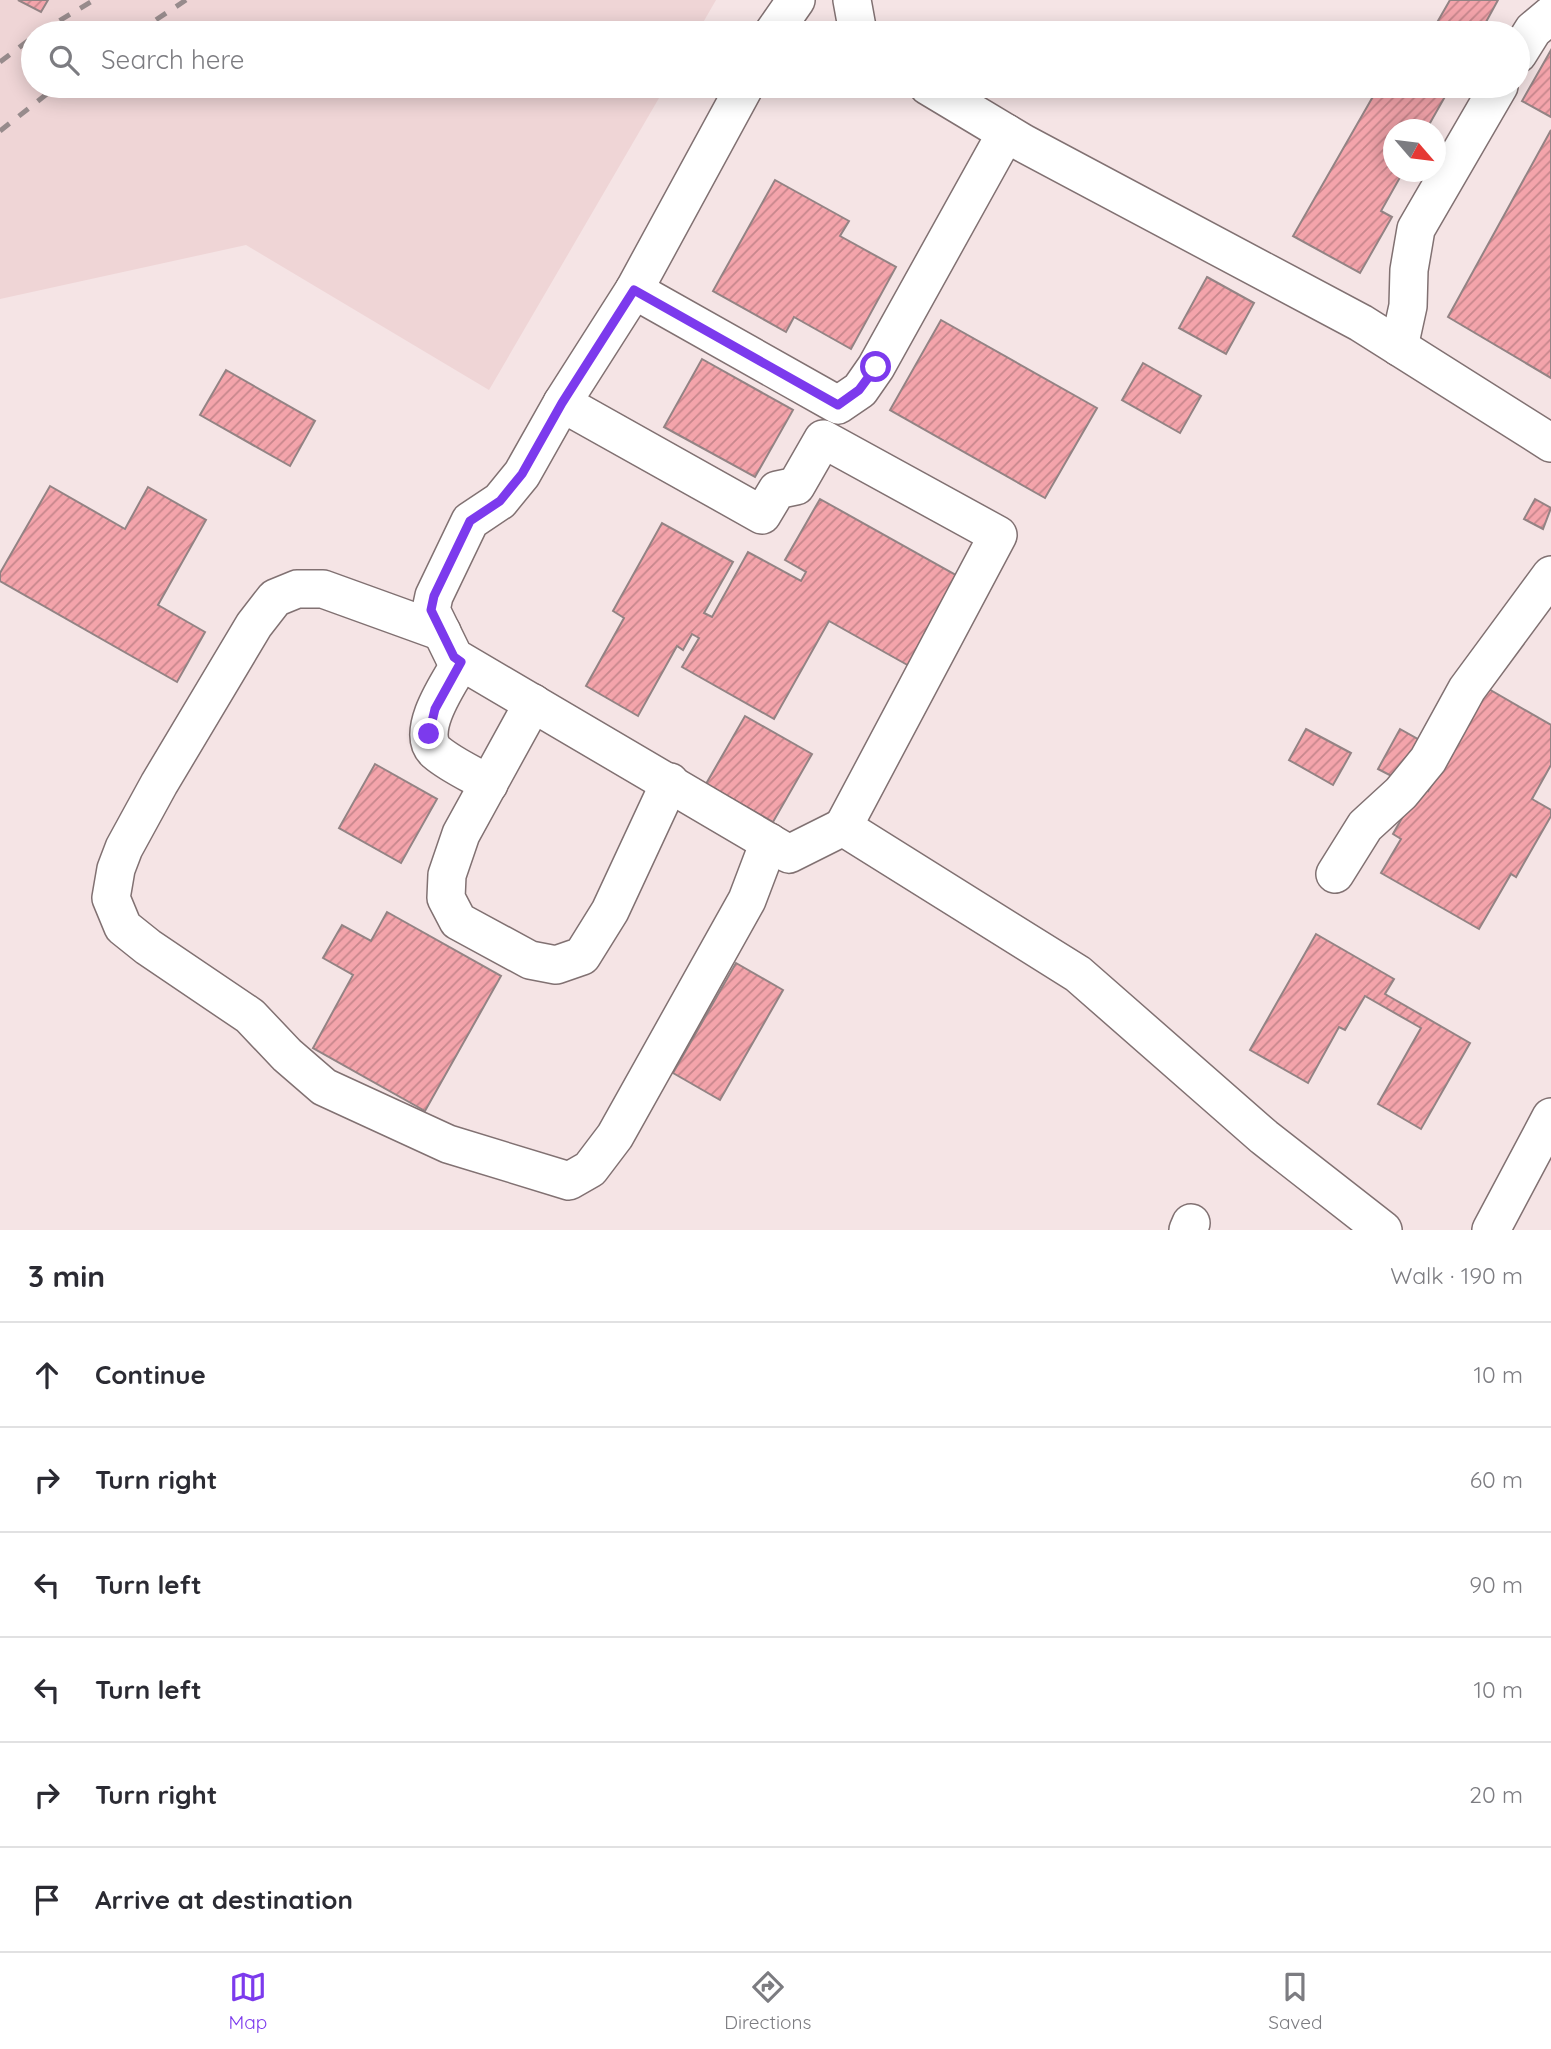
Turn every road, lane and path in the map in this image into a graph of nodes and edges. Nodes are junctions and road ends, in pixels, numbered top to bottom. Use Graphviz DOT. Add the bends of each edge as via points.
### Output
graph roads {
  1 [pos="796,0"];
  2 [pos="852,0"];
  3 [pos="1551,15"];
  4 [pos="781,21"];
  5 [pos="856,21"];
  6 [pos="1530,35"];
  7 [pos="738,98"];
  8 [pos="948,98"];
  9 [pos="1492,98"];
  10 [pos="1006,133"];
  11 [pos="634,290"];
  12 [pos="1399,347"];
  13 [pos="562,403"];
  14 [pos="838,405"];
  15 [pos="823,439"];
  16 [pos="1551,443"];
  17 [pos="1551,575"];
  18 [pos="452,647"];
  19 [pos="533,703"];
  20 [pos="670,782"];
  21 [pos="489,784"];
  22 [pos="843,827"];
  23 [pos="769,842"];
  24 [pos="1335,874"];
  25 [pos="1551,1117"];
  26 [pos="1383,1230"];
  27 [pos="1491,1230"];
  1 -- 4 [label="lane"];
  2 -- 5 [label="lane"];
  3 -- 6 [label="lane"];
  7 -- 11 [label="lane"];
  8 -- 10 [label="lane"];
  9 -- 12 [label="lane" via="1416,229"];
  10 -- 12 [label="lane"];
  10 -- 14 [label="lane" via="876,367 859,390"];
  11 -- 13 [label="lane"];
  11 -- 14 [label="lane"];
  12 -- 16 [label="lane"];
  13 -- 15 [label="lane" via="762,515 778,490 796,486"];
  13 -- 18 [label="lane" via="522,474 500,501 470,521 434,596 431,610"];
  14 -- 15 [label="lane"];
  15 -- 22 [label="lane" via="998,535"];
  17 -- 24 [label="lane" via="1467,689 1428,760 1401,793 1364,826"];
  18 -- 19 [label="lane"];
  18 -- 21 [label="lane" via="429,734 434,751"];
  18 -- 23 [label="lane" via="323,589 297,589 275,598 254,625 159,784 116,869 111,898 123,927 250,1016 324,1087 448,1144 569,1181 590,1169 615,1136 747,900"];
  19 -- 20 [label="lane"];
  19 -- 21 [label="lane"];
  20 -- 21 [label="lane" via="610,911 582,956 556,965 530,960 457,921 446,898 447,875 461,834"];
  20 -- 23 [label="lane"];
  22 -- 23 [label="lane" via="789,853"];
  22 -- 26 [label="lane" via="1078,974 1264,1137"];
  25 -- 27 [label="lane"];
}
